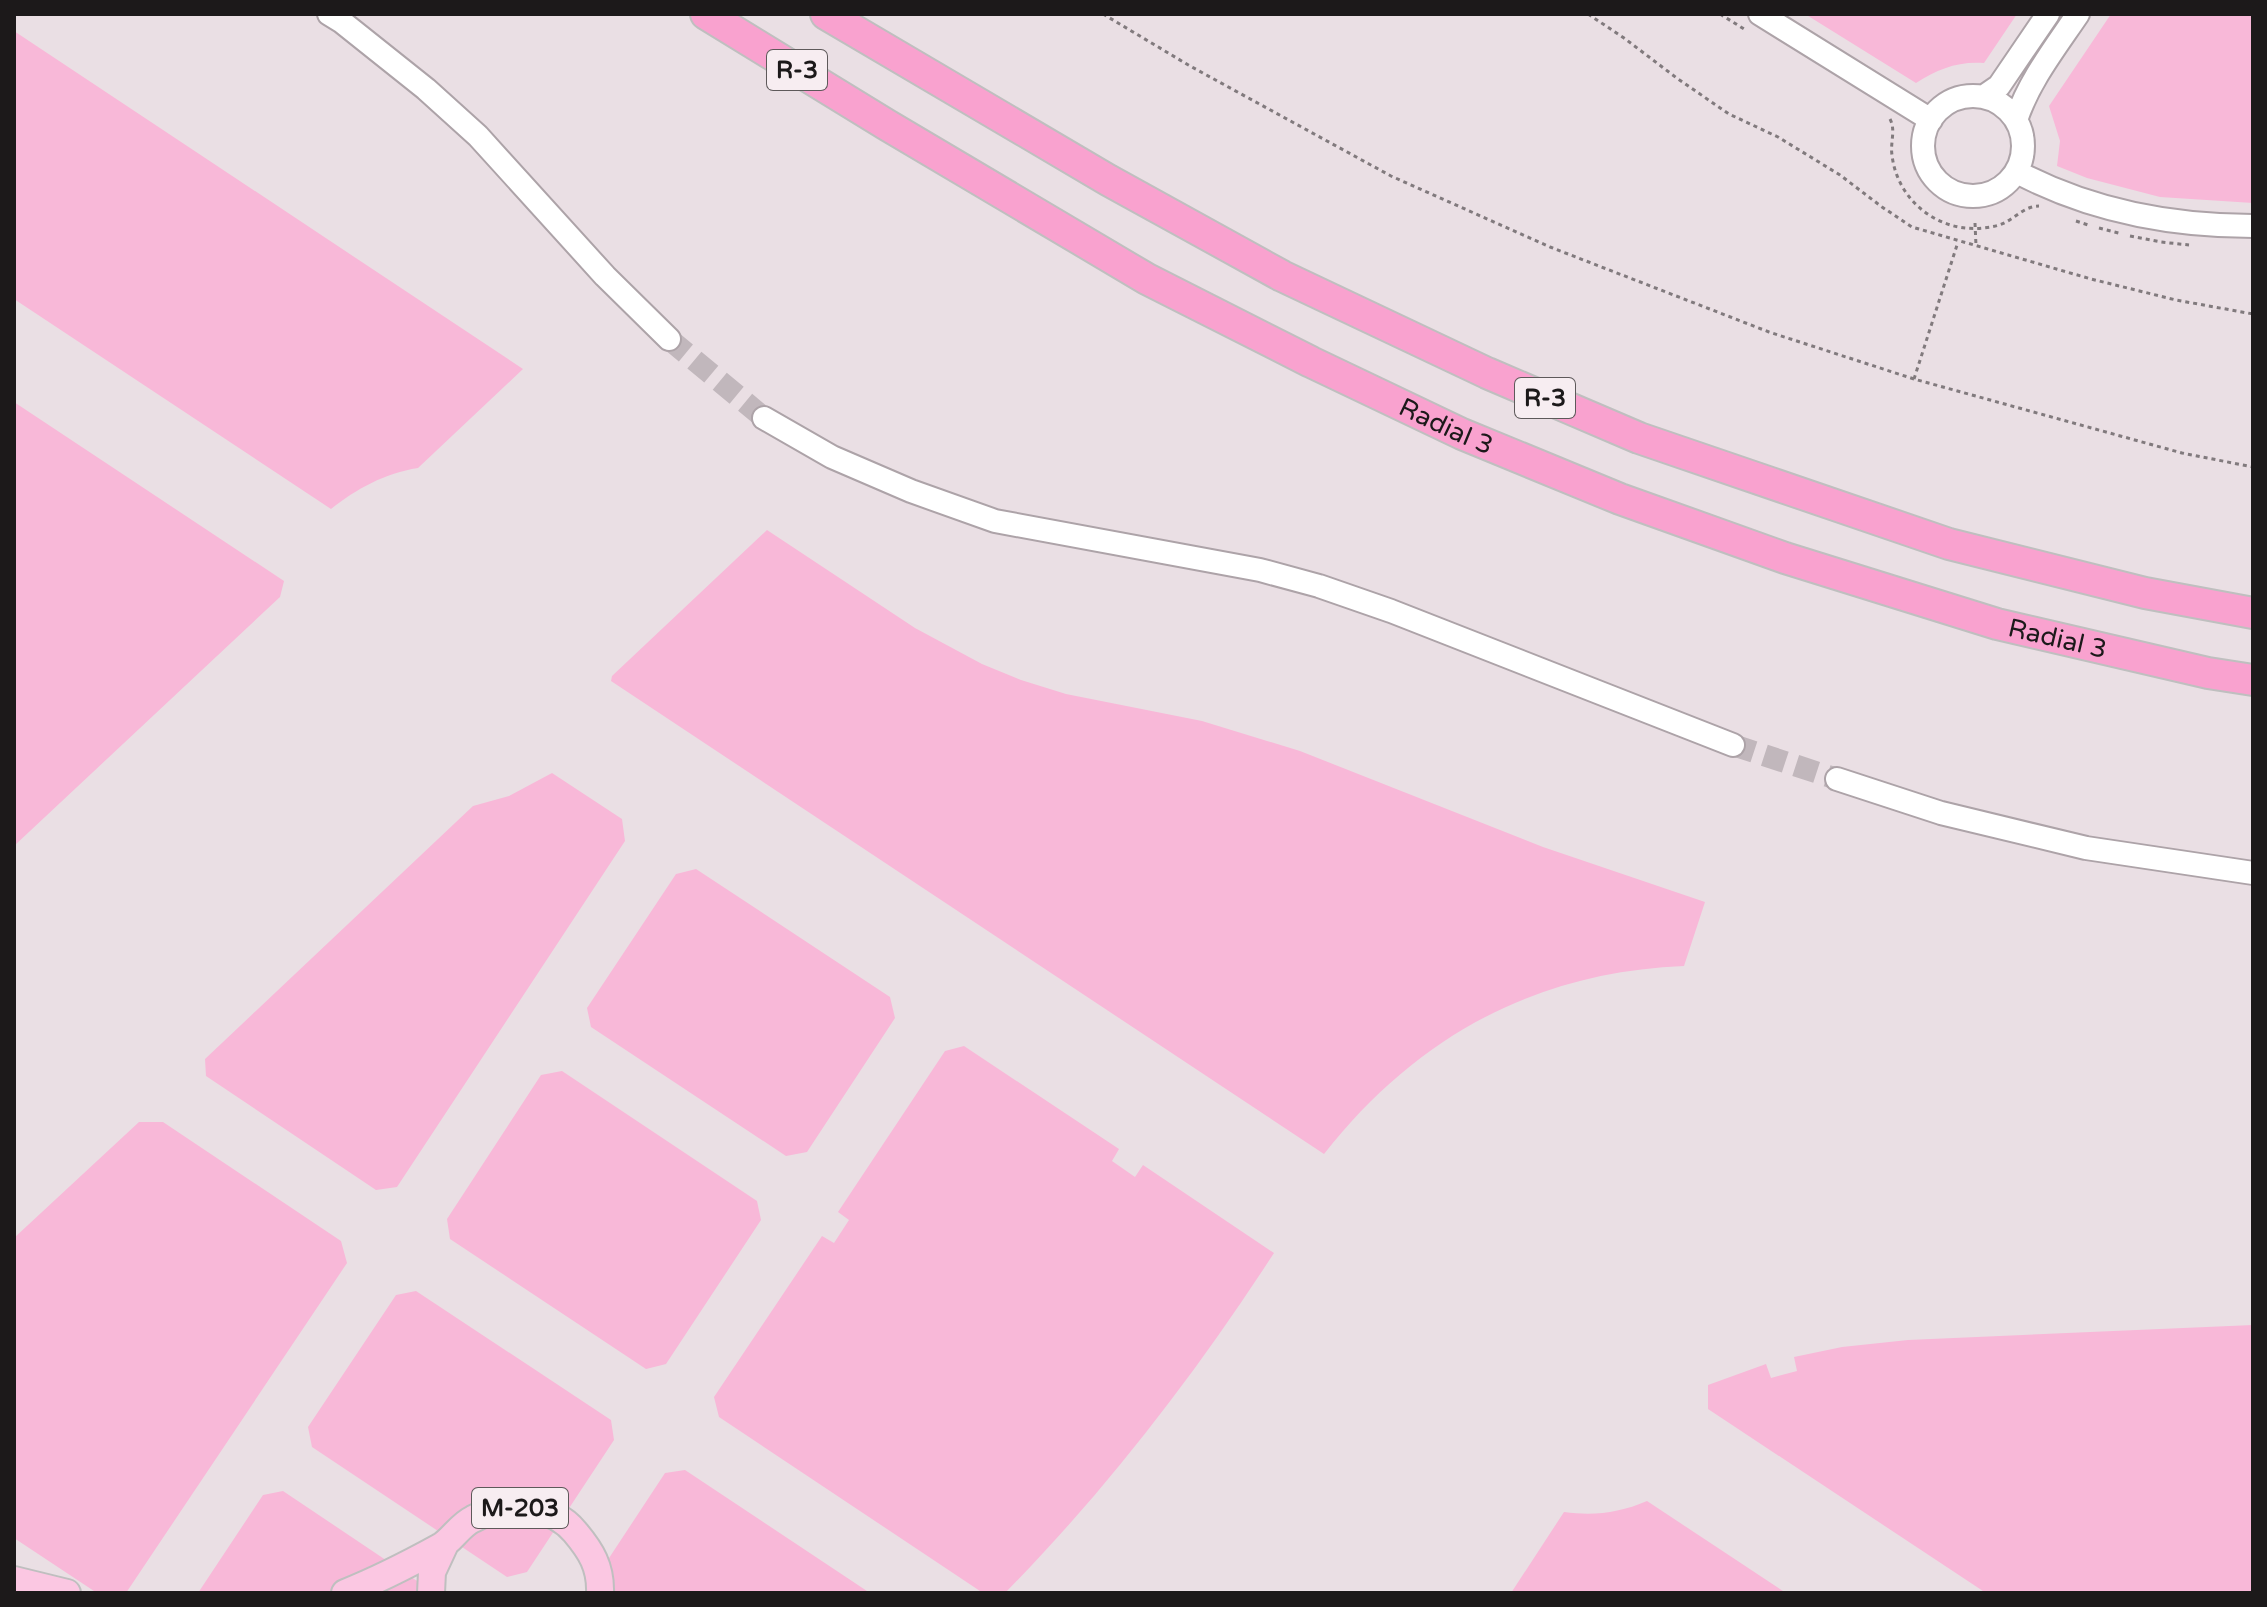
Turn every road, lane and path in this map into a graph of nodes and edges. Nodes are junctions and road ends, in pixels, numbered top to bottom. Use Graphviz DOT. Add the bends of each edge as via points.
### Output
graph roads {
  1 [pos="329,14"];
  2 [pos="706,14"];
  3 [pos="826,14"];
  4 [pos="1103,14"];
  5 [pos="1588,14"];
  6 [pos="1720,14"];
  7 [pos="2048,14"];
  8 [pos="2078,14"];
  9 [pos="1753,22"];
  10 [pos="1983,97"];
  11 [pos="1884,116"];
  12 [pos="1931,120"];
  13 [pos="2016,120"];
  14 [pos="2017,172"];
  15 [pos="2038,206"];
  16 [pos="2067,218"];
  17 [pos="1975,223"];
  18 [pos="2253,226"];
  19 [pos="1975,229"];
  20 [pos="1958,241"];
  21 [pos="1976,246"];
  22 [pos="2202,246"];
  23 [pos="2253,314"];
  24 [pos="669,339"];
  25 [pos="1914,379"];
  26 [pos="764,418"];
  27 [pos="2253,467"];
  28 [pos="2253,613"];
  29 [pos="2253,680"];
  30 [pos="1733,745"];
  31 [pos="1837,779"];
  32 [pos="2253,873"];
  33 [pos="445,1544"];
  34 [pos="14,1580"];
  35 [pos="67,1593"];
  36 [pos="345,1593"];
  37 [pos="431,1593"];
  38 [pos="600,1593"];
  1 -- 24 [label="street" via="478,136"];
  2 -- 29 [label="highway, Radial 3 / R-3" via="1147,279 1462,434 1620,499 1785,558 1997,624"];
  3 -- 28 [label="highway, R-3" via="1282,276 1639,438 1949,544 2145,593"];
  4 -- 25 [label="path" via="1391,176 1550,247 1755,327"];
  5 -- 20 [label="path" via="1729,114 1840,175 1912,227"];
  6 -- 9 [label="path"];
  7 -- 10 [label="street" via="1999,86"];
  8 -- 13 [label="street" via="2023,98"];
  9 -- 12 [label="street"];
  10 -- 12 [label="street" via="1954,100"];
  10 -- 13 [label="street"];
  11 -- 19 [label="path" via="1893,124 1894,164 1907,196 1942,223"];
  12 -- 14 [label="street" via="1924,134 1926,165 1946,189 1977,197 2006,185"];
  13 -- 14 [label="street" via="2024,146"];
  14 -- 18 [label="street" via="2122,212 2185,224"];
  15 -- 19 [label="path" via="2000,225"];
  16 -- 22 [label="path" via="2136,237"];
  17 -- 19 [label="path"];
  19 -- 21 [label="path"];
  20 -- 21 [label="path"];
  20 -- 25 [label="path"];
  21 -- 23 [label="path" via="2133,290"];
  25 -- 27 [label="path" via="2182,453"];
  26 -- 30 [label="street" via="832,457 995,521 1260,570 1319,586"];
  31 -- 32 [label="street" via="1941,813 2086,848"];
  33 -- 36 [label="main road, M-203"];
  33 -- 37 [label="main road, M-203" via="432,1572"];
  33 -- 38 [label="main road, M-203" via="470,1520 503,1507 538,1509 570,1525 592,1552"];
  34 -- 35 [label="main road"];
}
